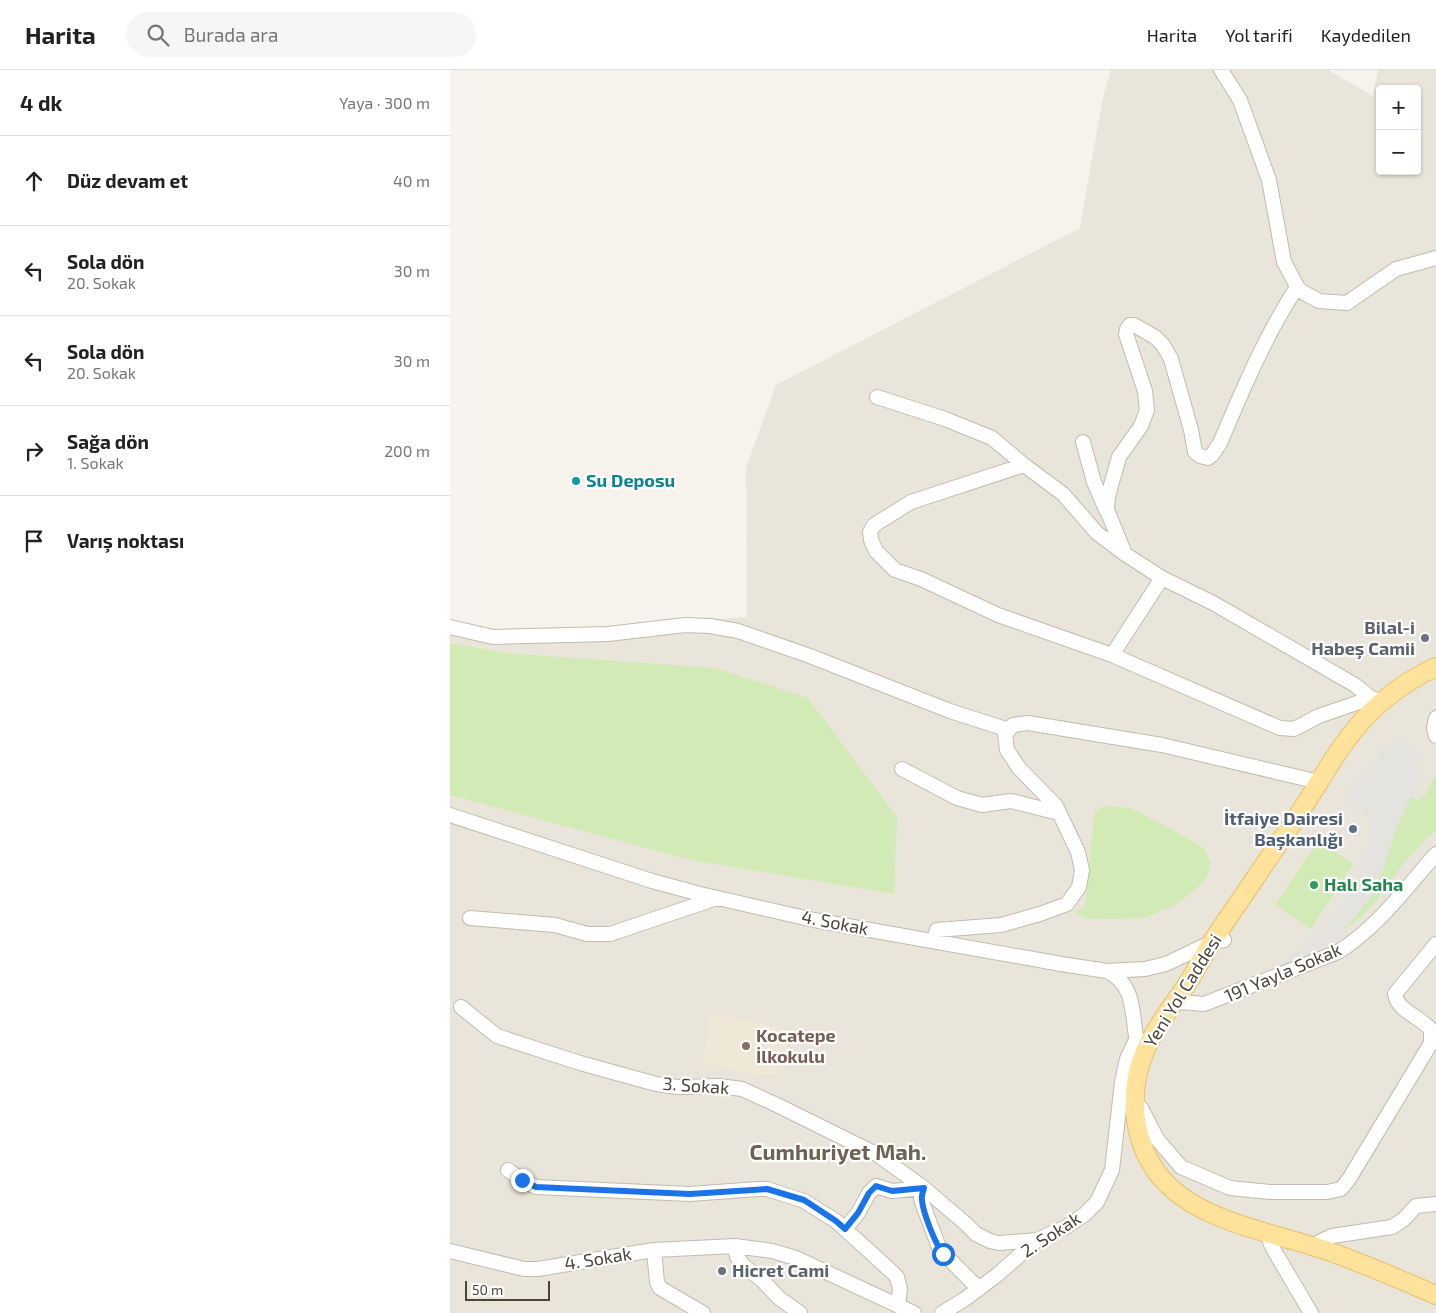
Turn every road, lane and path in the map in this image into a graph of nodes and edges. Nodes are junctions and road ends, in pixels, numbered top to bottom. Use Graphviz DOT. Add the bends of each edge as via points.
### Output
graph roads {
  1 [pos="1222,70"];
  2 [pos="1436,258"];
  3 [pos="1297,287"];
  4 [pos="878,397"];
  5 [pos="1083,442"];
  6 [pos="1024,465"];
  7 [pos="1107,510"];
  8 [pos="1125,554"];
  9 [pos="1162,578"];
  10 [pos="450,627"];
  11 [pos="1112,655"];
  12 [pos="1436,667"];
  13 [pos="1436,673"];
  14 [pos="1376,700"];
  15 [pos="1436,718"];
  16 [pos="1009,730"];
  17 [pos="1436,736"];
  18 [pos="902,769"];
  19 [pos="1319,782"];
  20 [pos="1059,813"];
  21 [pos="450,815"];
  22 [pos="1436,854"];
  23 [pos="718,898"];
  24 [pos="470,918"];
  25 [pos="934,941"];
  26 [pos="1218,941"];
  27 [pos="1436,944"];
  28 [pos="1107,971"];
  29 [pos="1181,1002"];
  30 [pos="461,1007"];
  31 [pos="1143,1049"];
  32 [pos="1142,1108"];
  33 [pos="508,1170"];
  34 [pos="924,1188"];
  35 [pos="1436,1204"];
  36 [pos="845,1229"];
  37 [pos="1270,1234"];
  38 [pos="1037,1240"];
  39 [pos="1322,1241"];
  40 [pos="735,1246"];
  41 [pos="654,1250"];
  42 [pos="450,1251"];
  43 [pos="1436,1285"];
  44 [pos="979,1288"];
  45 [pos="1436,1295"];
  46 [pos="898,1306"];
  47 [pos="703,1313"];
  48 [pos="800,1313"];
  49 [pos="914,1313"];
  50 [pos="942,1313"];
  51 [pos="1311,1313"];
  1 -- 3 [label="street" via="1240,100 1270,180 1284,262"];
  2 -- 3 [label="street" via="1396,269 1347,303 1319,301"];
  3 -- 7 [label="street" via="1255,362 1220,442 1208,458 1195,452 1170,359 1163,345 1143,328 1134,325 1127,329 1145,391 1147,410 1141,426 1119,457"];
  4 -- 6 [label="street" via="992,438"];
  5 -- 7 [label="street" via="1094,482"];
  6 -- 8 [label="street" via="1063,494 1097,533"];
  6 -- 11 [label="street" via="911,502 874,525 870,532 876,551 895,570 922,579 998,616"];
  7 -- 8 [label="street"];
  8 -- 9 [label="street"];
  9 -- 11 [label="street"];
  9 -- 14 [label="street" via="1308,657"];
  10 -- 16 [label="street" via="493,637 608,634 685,625 738,631"];
  11 -- 14 [label="street" via="1280,728 1294,729 1319,716"];
  12 -- 14 [label="main road, Yeni Yol Caddesi"];
  13 -- 26 [label="main road, Yeni Yol Caddesi" via="1396,700 1354,744"];
  14 -- 19 [label="main road, Yeni Yol Caddesi"];
  15 -- 17 [label="street"];
  16 -- 19 [label="street" via="1013,725 1028,723 1162,745"];
  16 -- 20 [label="street" via="1005,734 1007,750"];
  18 -- 20 [label="street" via="957,798 982,805 1011,801"];
  19 -- 26 [label="main road, Yeni Yol Caddesi"];
  20 -- 25 [label="street" via="1078,852 1082,870 1079,887 1067,904 1001,924 937,930"];
  21 -- 23 [label="street, 4. Sokak" via="652,881"];
  22 -- 29 [label="street, 191 Yayla Sokak" via="1382,916 1338,952 1204,1004"];
  23 -- 24 [label="street" via="610,934 586,934 555,925"];
  23 -- 25 [label="street, 4. Sokak" via="814,920"];
  25 -- 28 [label="street, 4. Sokak"];
  26 -- 28 [label="street, 4. Sokak" via="1160,966"];
  26 -- 29 [label="main road, Yeni Yol Caddesi"];
  26 -- 31 [label="main road, Yeni Yol Caddesi"];
  27 -- 32 [label="street" via="1395,994 1400,1004 1431,1030 1431,1043 1341,1189 1270,1192 1230,1188 1180,1167 1157,1139"];
  28 -- 31 [label="street, 2. Sokak" via="1124,986"];
  29 -- 31 [label="main road, Yeni Yol Caddesi"];
  30 -- 34 [label="street, 3. Sokak" via="497,1036 634,1079 669,1086 719,1086 742,1090 878,1155"];
  31 -- 32 [label="main road, Yeni Yol Caddesi"];
  31 -- 37 [label="main road, Yeni Yol Caddesi" via="1136,1085 1135,1116 1140,1141 1151,1164 1170,1188 1184,1199 1214,1215"];
  31 -- 38 [label="street, 2. Sokak" via="1127,1059 1112,1170 1101,1196 1085,1214"];
  32 -- 39 [label="main road, Yeni Yol Caddesi" via="1146,1135 1154,1154 1170,1177 1192,1194 1226,1210"];
  33 -- 36 [label="street" via="536,1187 690,1194 767,1189 804,1200"];
  34 -- 36 [label="street" via="892,1191 876,1186"];
  34 -- 38 [label="street, 3. Sokak" via="976,1234 990,1241"];
  34 -- 44 [label="street" via="921,1198 940,1250"];
  35 -- 39 [label="street" via="1416,1206 1392,1227 1332,1236"];
  36 -- 46 [label="street" via="896,1277 901,1293"];
  37 -- 45 [label="main road, Yeni Yol Caddesi" via="1329,1252"];
  37 -- 51 [label="street" via="1275,1252"];
  38 -- 44 [label="street, 2. Sokak"];
  39 -- 43 [label="main road, Yeni Yol Caddesi"];
  40 -- 41 [label="street, 4. Sokak"];
  40 -- 46 [label="street, 4. Sokak" via="796,1258"];
  40 -- 48 [label="street" via="735,1253 744,1266"];
  41 -- 42 [label="street, 4. Sokak" via="538,1269 524,1269"];
  41 -- 47 [label="street" via="660,1288"];
  44 -- 50 [label="street, 2. Sokak"];
  46 -- 49 [label="street, 4. Sokak"];
}
